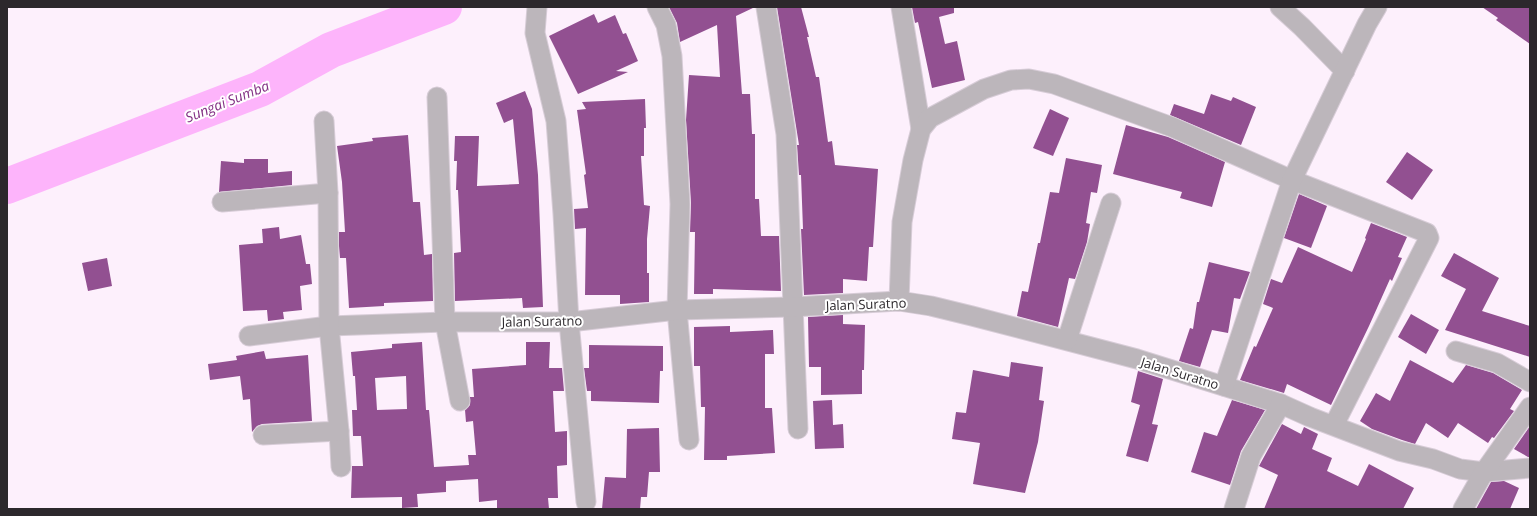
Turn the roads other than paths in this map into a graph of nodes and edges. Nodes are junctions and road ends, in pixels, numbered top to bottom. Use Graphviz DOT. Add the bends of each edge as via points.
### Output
graph roads {
  1 [pos="537,7"];
  2 [pos="657,7"];
  3 [pos="766,7"];
  4 [pos="901,7"];
  5 [pos="1280,7"];
  6 [pos="1376,7"];
  7 [pos="1345,71"];
  8 [pos="437,97"];
  9 [pos="324,121"];
  10 [pos="921,129"];
  11 [pos="1292,180"];
  12 [pos="328,193"];
  13 [pos="222,202"];
  14 [pos="1111,203"];
  15 [pos="899,301"];
  16 [pos="792,307"];
  17 [pos="677,310"];
  18 [pos="445,322"];
  19 [pos="569,322"];
  20 [pos="329,326"];
  21 [pos="249,336"];
  22 [pos="1067,340"];
  23 [pos="1456,351"];
  24 [pos="1530,382"];
  25 [pos="1224,386"];
  26 [pos="460,401"];
  27 [pos="1281,404"];
  28 [pos="1530,407"];
  29 [pos="1334,425"];
  30 [pos="798,429"];
  31 [pos="339,431"];
  32 [pos="263,435"];
  33 [pos="689,440"];
  34 [pos="342,468"];
  35 [pos="1530,468"];
  36 [pos="1484,472"];
  37 [pos="586,502"];
  38 [pos="1234,509"];
  39 [pos="1463,509"];
  1 -- 19 [label="street" via="535,33 556,121"];
  2 -- 17 [label="street" via="666,24 672,56 680,204"];
  3 -- 16 [label="street" via="786,134"];
  4 -- 10 [label="street"];
  5 -- 7 [label="street"];
  6 -- 7 [label="street"];
  7 -- 11 [label="street"];
  8 -- 18 [label="street"];
  9 -- 12 [label="street"];
  10 -- 11 [label="street" via="930,118 984,89 1011,80 1029,79 1054,84 1172,127"];
  10 -- 15 [label="street" via="902,222"];
  11 -- 25 [label="street"];
  11 -- 29 [label="street" via="1429,235"];
  12 -- 13 [label="street"];
  12 -- 20 [label="street"];
  14 -- 22 [label="street"];
  15 -- 16 [label="street, Jalan Suratno"];
  15 -- 22 [label="street, Jalan Suratno" via="952,311"];
  16 -- 17 [label="street, Jalan Suratno"];
  16 -- 30 [label="street"];
  17 -- 19 [label="street, Jalan Suratno"];
  17 -- 33 [label="street"];
  18 -- 19 [label="street, Jalan Suratno"];
  18 -- 20 [label="street, Jalan Suratno"];
  18 -- 26 [label="street"];
  19 -- 37 [label="street"];
  20 -- 21 [label="street, Jalan Suratno"];
  20 -- 31 [label="street"];
  22 -- 25 [label="street, Jalan Suratno"];
  23 -- 24 [label="street" via="1498,363"];
  25 -- 27 [label="street, Jalan Suratno"];
  27 -- 29 [label="street, Jalan Suratno"];
  27 -- 38 [label="street" via="1251,456"];
  28 -- 36 [label="street"];
  29 -- 36 [label="street, Jalan Suratno" via="1399,451 1460,469"];
  31 -- 32 [label="street"];
  31 -- 34 [label="street"];
  35 -- 36 [label="street, Jalan Suratno"];
  36 -- 39 [label="street"];
}
